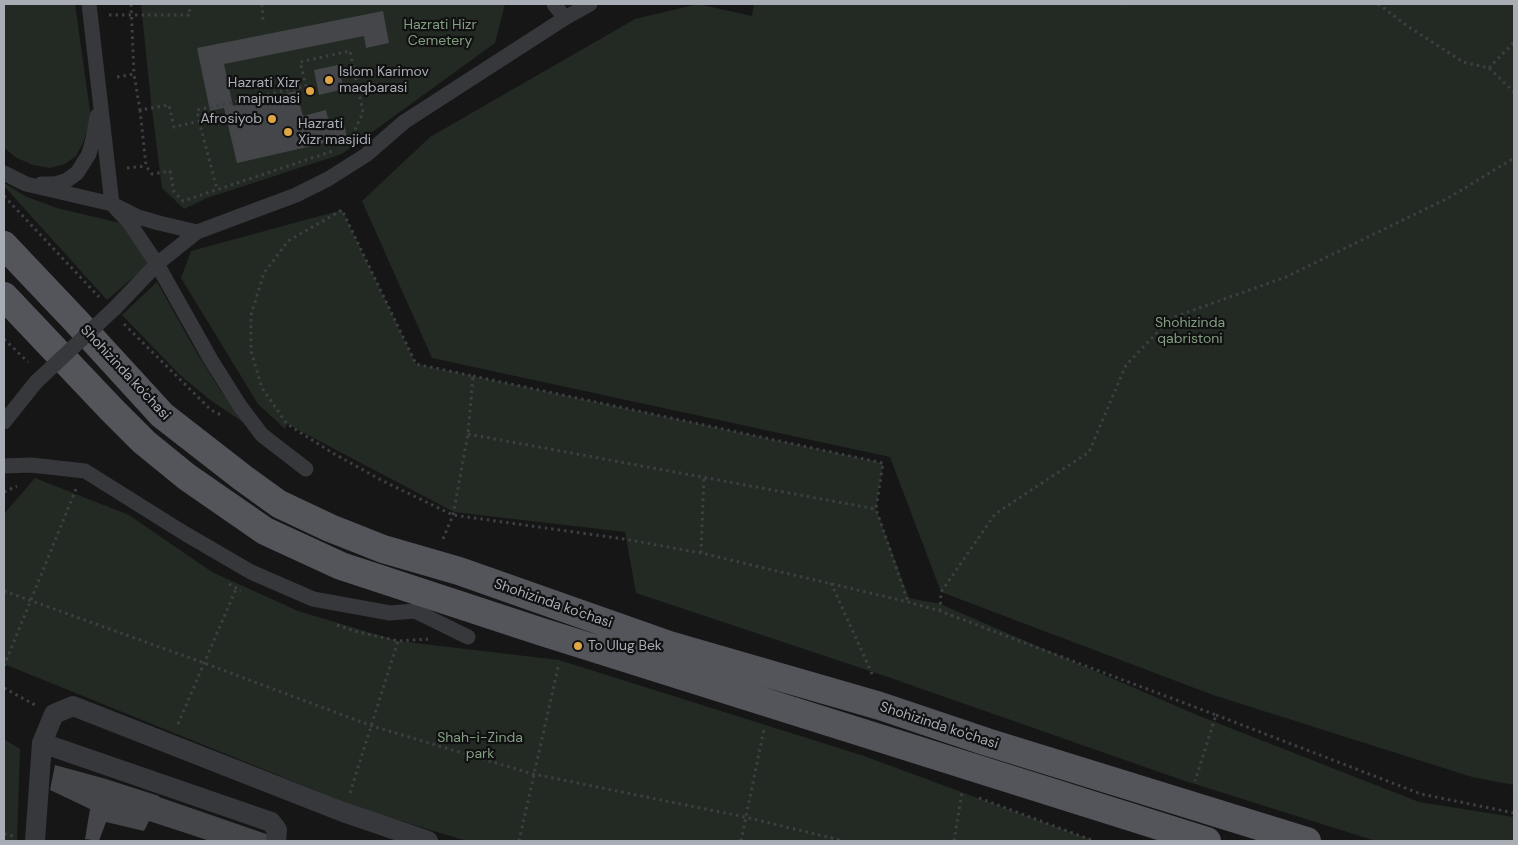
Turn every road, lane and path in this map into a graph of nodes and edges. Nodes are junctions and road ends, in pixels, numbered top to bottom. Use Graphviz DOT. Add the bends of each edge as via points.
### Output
graph roads {
  1 [pos="131,4"];
  2 [pos="189,4"];
  3 [pos="262,4"];
  4 [pos="554,4"];
  5 [pos="590,4"];
  6 [pos="1124,4"];
  7 [pos="1130,4"];
  8 [pos="1378,4"];
  9 [pos="90,9"];
  10 [pos="132,15"];
  11 [pos="565,18"];
  12 [pos="263,20"];
  13 [pos="1514,42"];
  14 [pos="1489,68"];
  15 [pos="134,74"];
  16 [pos="99,86"];
  17 [pos="1514,92"];
  18 [pos="140,110"];
  19 [pos="199,121"];
  20 [pos="354,132"];
  21 [pos="334,151"];
  22 [pos="1514,158"];
  23 [pos="4,173"];
  24 [pos="26,184"];
  25 [pos="217,189"];
  26 [pos="112,204"];
  27 [pos="197,232"];
  28 [pos="4,245"];
  29 [pos="157,264"];
  30 [pos="4,296"];
  31 [pos="473,376"];
  32 [pos="4,422"];
  33 [pos="468,434"];
  34 [pos="4,466"];
  35 [pos="306,469"];
  36 [pos="704,476"];
  37 [pos="80,481"];
  38 [pos="876,509"];
  39 [pos="453,516"];
  40 [pos="443,540"];
  41 [pos="701,553"];
  42 [pos="831,583"];
  43 [pos="236,589"];
  44 [pos="4,592"];
  45 [pos="29,602"];
  46 [pos="908,602"];
  47 [pos="940,611"];
  48 [pos="468,638"];
  49 [pos="398,641"];
  50 [pos="559,660"];
  51 [pos="204,663"];
  52 [pos="4,666"];
  53 [pos="875,680"];
  54 [pos="4,688"];
  55 [pos="54,714"];
  56 [pos="1216,716"];
  57 [pos="372,726"];
  58 [pos="764,726"];
  59 [pos="42,743"];
  60 [pos="170,743"];
  61 [pos="533,774"];
  62 [pos="1195,782"];
  63 [pos="962,792"];
  64 [pos="343,812"];
  65 [pos="1514,813"];
  66 [pos="745,817"];
  67 [pos="35,841"];
  68 [pos="276,841"];
  69 [pos="428,841"];
  70 [pos="519,841"];
  71 [pos="741,841"];
  72 [pos="844,841"];
  73 [pos="954,841"];
  74 [pos="1207,841"];
  75 [pos="1308,841"];
  1 -- 10 [label="path"];
  2 -- 10 [label="path" via="190,15"];
  3 -- 12 [label="path"];
  4 -- 11 [label="street"];
  5 -- 11 [label="street"];
  6 -- 7 [label="path"];
  8 -- 14 [label="path" via="1463,62"];
  9 -- 10 [label="path"];
  9 -- 16 [label="street"];
  10 -- 15 [label="path"];
  11 -- 27 [label="street" via="404,122 366,155 328,179 296,195"];
  13 -- 14 [label="path"];
  14 -- 17 [label="path"];
  15 -- 16 [label="path"];
  15 -- 18 [label="path"];
  16 -- 24 [label="street" via="94,139 77,173 54,184"];
  16 -- 26 [label="street"];
  18 -- 19 [label="path" via="169,105 174,127"];
  18 -- 25 [label="path" via="146,166 152,174 170,171 174,192 183,200"];
  19 -- 20 [label="path" via="197,110 306,86 300,62 350,51 363,112"];
  19 -- 25 [label="path"];
  21 -- 25 [label="path"];
  22 -- 47 [label="path" via="1450,197 1286,276 1171,318 1126,365 1089,452 995,514 942,592"];
  23 -- 24 [label="street"];
  24 -- 26 [label="street"];
  26 -- 27 [label="street" via="138,217"];
  26 -- 29 [label="street" via="128,221"];
  27 -- 29 [label="street"];
  28 -- 75 [label="main road, Shohizinda ko'chasi" via="162,416 279,504 330,528 669,645 880,706"];
  29 -- 32 [label="street, bridge" via="36,382"];
  29 -- 35 [label="street" via="211,360 246,413 262,435"];
  30 -- 74 [label="main road, Shohizinda ko'chasi" via="110,409 187,477 265,531 341,566"];
  31 -- 33 [label="path"];
  31 -- 38 [label="path" via="883,463"];
  31 -- 39 [label="path" via="416,364 342,210 288,242 264,273 251,316 251,351 262,388 287,424 331,452"];
  33 -- 36 [label="path"];
  33 -- 39 [label="path"];
  34 -- 48 [label="street" via="30,465 85,471 251,572 313,599 390,614 415,611"];
  36 -- 38 [label="path"];
  36 -- 41 [label="path"];
  37 -- 45 [label="path"];
  38 -- 46 [label="path"];
  39 -- 40 [label="path"];
  39 -- 41 [label="path"];
  41 -- 42 [label="path"];
  42 -- 46 [label="path"];
  42 -- 53 [label="path"];
  43 -- 51 [label="path"];
  44 -- 45 [label="path"];
  45 -- 51 [label="path"];
  45 -- 52 [label="path"];
  46 -- 47 [label="path"];
  47 -- 56 [label="path"];
  49 -- 57 [label="path"];
  50 -- 61 [label="path"];
  51 -- 57 [label="path"];
  51 -- 60 [label="path"];
  54 -- 55 [label="path"];
  55 -- 59 [label="street"];
  55 -- 60 [label="street" via="73,706"];
  56 -- 62 [label="path"];
  56 -- 65 [label="path" via="1421,794"];
  57 -- 61 [label="path"];
  57 -- 64 [label="path"];
  58 -- 66 [label="path"];
  59 -- 67 [label="street"];
  59 -- 68 [label="street" via="271,822 277,830"];
  60 -- 64 [label="street"];
  61 -- 66 [label="path"];
  61 -- 70 [label="path"];
  63 -- 73 [label="path"];
  64 -- 69 [label="street"];
  66 -- 71 [label="path"];
  66 -- 72 [label="path"];
}
